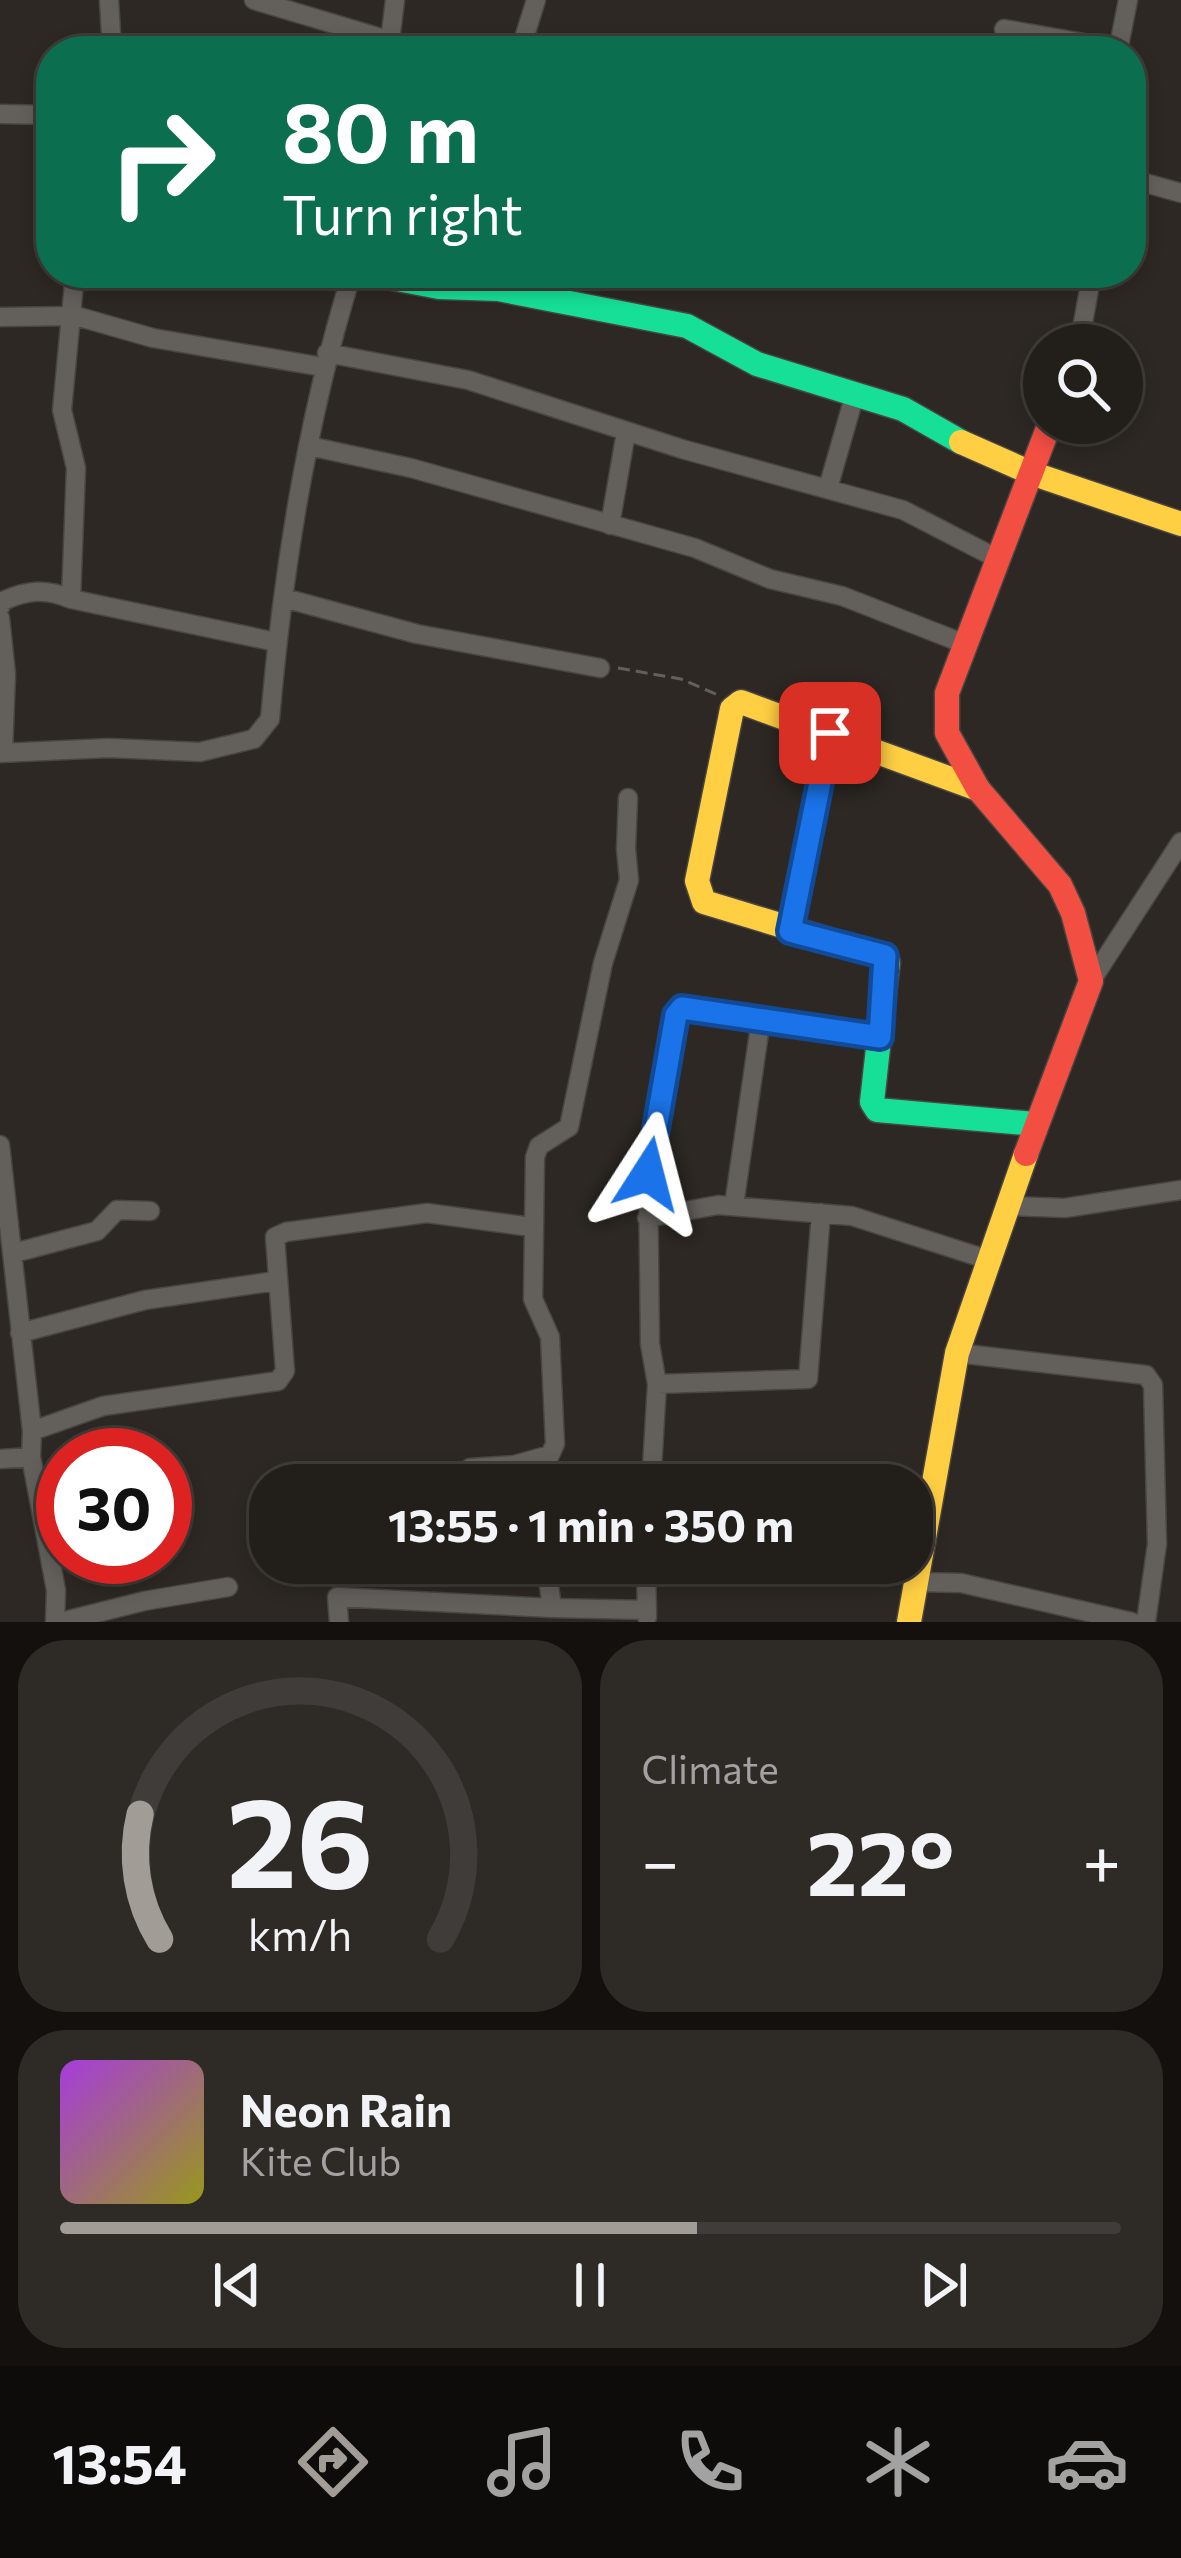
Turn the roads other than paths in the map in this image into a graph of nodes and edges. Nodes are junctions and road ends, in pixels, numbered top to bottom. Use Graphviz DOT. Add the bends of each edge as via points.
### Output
graph roads {
  1 [pos="109,0"];
  2 [pos="254,0"];
  3 [pos="395,0"];
  4 [pos="536,0"];
  5 [pos="1128,0"];
  6 [pos="1004,29"];
  7 [pos="111,36"];
  8 [pos="360,36"];
  9 [pos="391,36"];
  10 [pos="525,36"];
  11 [pos="1042,36"];
  12 [pos="1121,36"];
  13 [pos="0,114"];
  14 [pos="36,115"];
  15 [pos="1146,182"];
  16 [pos="1181,193"];
  17 [pos="73,288"];
  18 [pos="347,288"];
  19 [pos="459,288"];
  20 [pos="1089,288"];
  21 [pos="69,316"];
  22 [pos="0,317"];
  23 [pos="1083,324"];
  24 [pos="325,360"];
  25 [pos="855,394"];
  26 [pos="626,432"];
  27 [pos="1042,444"];
  28 [pos="309,446"];
  29 [pos="1031,473"];
  30 [pos="828,488"];
  31 [pos="1181,524"];
  32 [pos="610,525"];
  33 [pos="1000,560"];
  34 [pos="284,598"];
  35 [pos="71,599"];
  36 [pos="0,607"];
  37 [pos="0,618"];
  38 [pos="276,642"];
  39 [pos="965,644"];
  40 [pos="600,668"];
  41 [pos="830,733"];
  42 [pos="2,753"];
  43 [pos="978,789"];
  44 [pos="628,797"];
  45 [pos="1181,842"];
  46 [pos="1171,874"];
  47 [pos="790,931"];
  48 [pos="1091,981"];
  49 [pos="758,1021"];
  50 [pos="880,1037"];
  51 [pos="1035,1124"];
  52 [pos="0,1144"];
  53 [pos="1181,1190"];
  54 [pos="734,1205"];
  55 [pos="1010,1206"];
  56 [pos="150,1211"];
  57 [pos="821,1213"];
  58 [pos="647,1218"];
  59 [pos="532,1228"];
  60 [pos="14,1253"];
  61 [pos="989,1260"];
  62 [pos="276,1281"];
  63 [pos="7,1289"];
  64 [pos="20,1333"];
  65 [pos="957,1353"];
  66 [pos="657,1384"];
  67 [pos="32,1431"];
  68 [pos="31,1457"];
  69 [pos="0,1459"];
  70 [pos="534,1464"];
  71 [pos="652,1464"];
  72 [pos="933,1490"];
  73 [pos="933,1582"];
  74 [pos="549,1584"];
  75 [pos="646,1584"];
  76 [pos="917,1584"];
  77 [pos="227,1587"];
  78 [pos="552,1608"];
  79 [pos="647,1616"];
  80 [pos="58,1622"];
  81 [pos="339,1622"];
  82 [pos="909,1622"];
  83 [pos="1132,1622"];
  84 [pos="1146,1622"];
  1 -- 7 [label="street"];
  2 -- 8 [label="street"];
  3 -- 9 [label="street"];
  4 -- 10 [label="street"];
  5 -- 12 [label="street"];
  6 -- 11 [label="street"];
  13 -- 14 [label="street"];
  15 -- 16 [label="street"];
  17 -- 21 [label="street"];
  18 -- 24 [label="street"];
  19 -- 25 [label="street" via="687,326 757,364"];
  20 -- 23 [label="street"];
  21 -- 22 [label="street"];
  21 -- 24 [label="street" via="153,338"];
  21 -- 35 [label="street" via="62,410 76,468"];
  24 -- 26 [label="street" via="468,380"];
  24 -- 28 [label="street"];
  25 -- 29 [label="street" via="904,409"];
  25 -- 30 [label="street"];
  26 -- 30 [label="street"];
  26 -- 32 [label="street"];
  27 -- 29 [label="street"];
  28 -- 32 [label="street"];
  28 -- 34 [label="street"];
  29 -- 31 [label="street"];
  29 -- 33 [label="street"];
  30 -- 33 [label="street" via="903,510"];
  32 -- 39 [label="street" via="842,596"];
  33 -- 39 [label="street"];
  34 -- 38 [label="street"];
  34 -- 40 [label="street" via="417,634"];
  35 -- 36 [label="street" via="34,591"];
  35 -- 38 [label="street"];
  37 -- 42 [label="street"];
  38 -- 42 [label="street" via="270,719 254,739 200,752"];
  39 -- 43 [label="street" via="944,715"];
  41 -- 43 [label="street"];
  41 -- 47 [label="street"];
  41 -- 47 [label="street" via="736,704 697,880 715,908"];
  43 -- 48 [label="street" via="1060,885"];
  44 -- 59 [label="street" via="626,898 603,963 569,1127 538,1146"];
  45 -- 46 [label="street"];
  46 -- 48 [label="street"];
  47 -- 50 [label="street" via="885,956"];
  48 -- 51 [label="street"];
  49 -- 50 [label="street"];
  49 -- 54 [label="street"];
  49 -- 58 [label="street" via="690,1006 676,1015 650,1151"];
  50 -- 51 [label="street" via="877,1110"];
  51 -- 55 [label="street"];
  52 -- 60 [label="street"];
  53 -- 55 [label="street" via="1065,1208"];
  54 -- 57 [label="street"];
  54 -- 58 [label="street"];
  55 -- 61 [label="street"];
  56 -- 60 [label="street" via="118,1210 98,1231"];
  57 -- 61 [label="street" via="874,1221"];
  57 -- 66 [label="street" via="808,1379"];
  58 -- 66 [label="street"];
  59 -- 62 [label="street" via="427,1213 286,1232 275,1237"];
  59 -- 70 [label="street" via="532,1299 550,1336 555,1444"];
  60 -- 63 [label="street"];
  61 -- 65 [label="street"];
  62 -- 64 [label="street" via="145,1300"];
  62 -- 67 [label="street" via="284,1371 278,1381 103,1406"];
  63 -- 64 [label="street"];
  64 -- 67 [label="street"];
  65 -- 72 [label="street"];
  65 -- 84 [label="street" via="1146,1376 1154,1385 1157,1544"];
  66 -- 71 [label="street"];
  67 -- 68 [label="street"];
  68 -- 69 [label="street"];
  68 -- 80 [label="street"];
  73 -- 83 [label="street"];
  74 -- 78 [label="street"];
  75 -- 79 [label="street"];
  76 -- 82 [label="street"];
  77 -- 80 [label="street"];
  78 -- 79 [label="street"];
  78 -- 81 [label="street" via="337,1597"];
}
